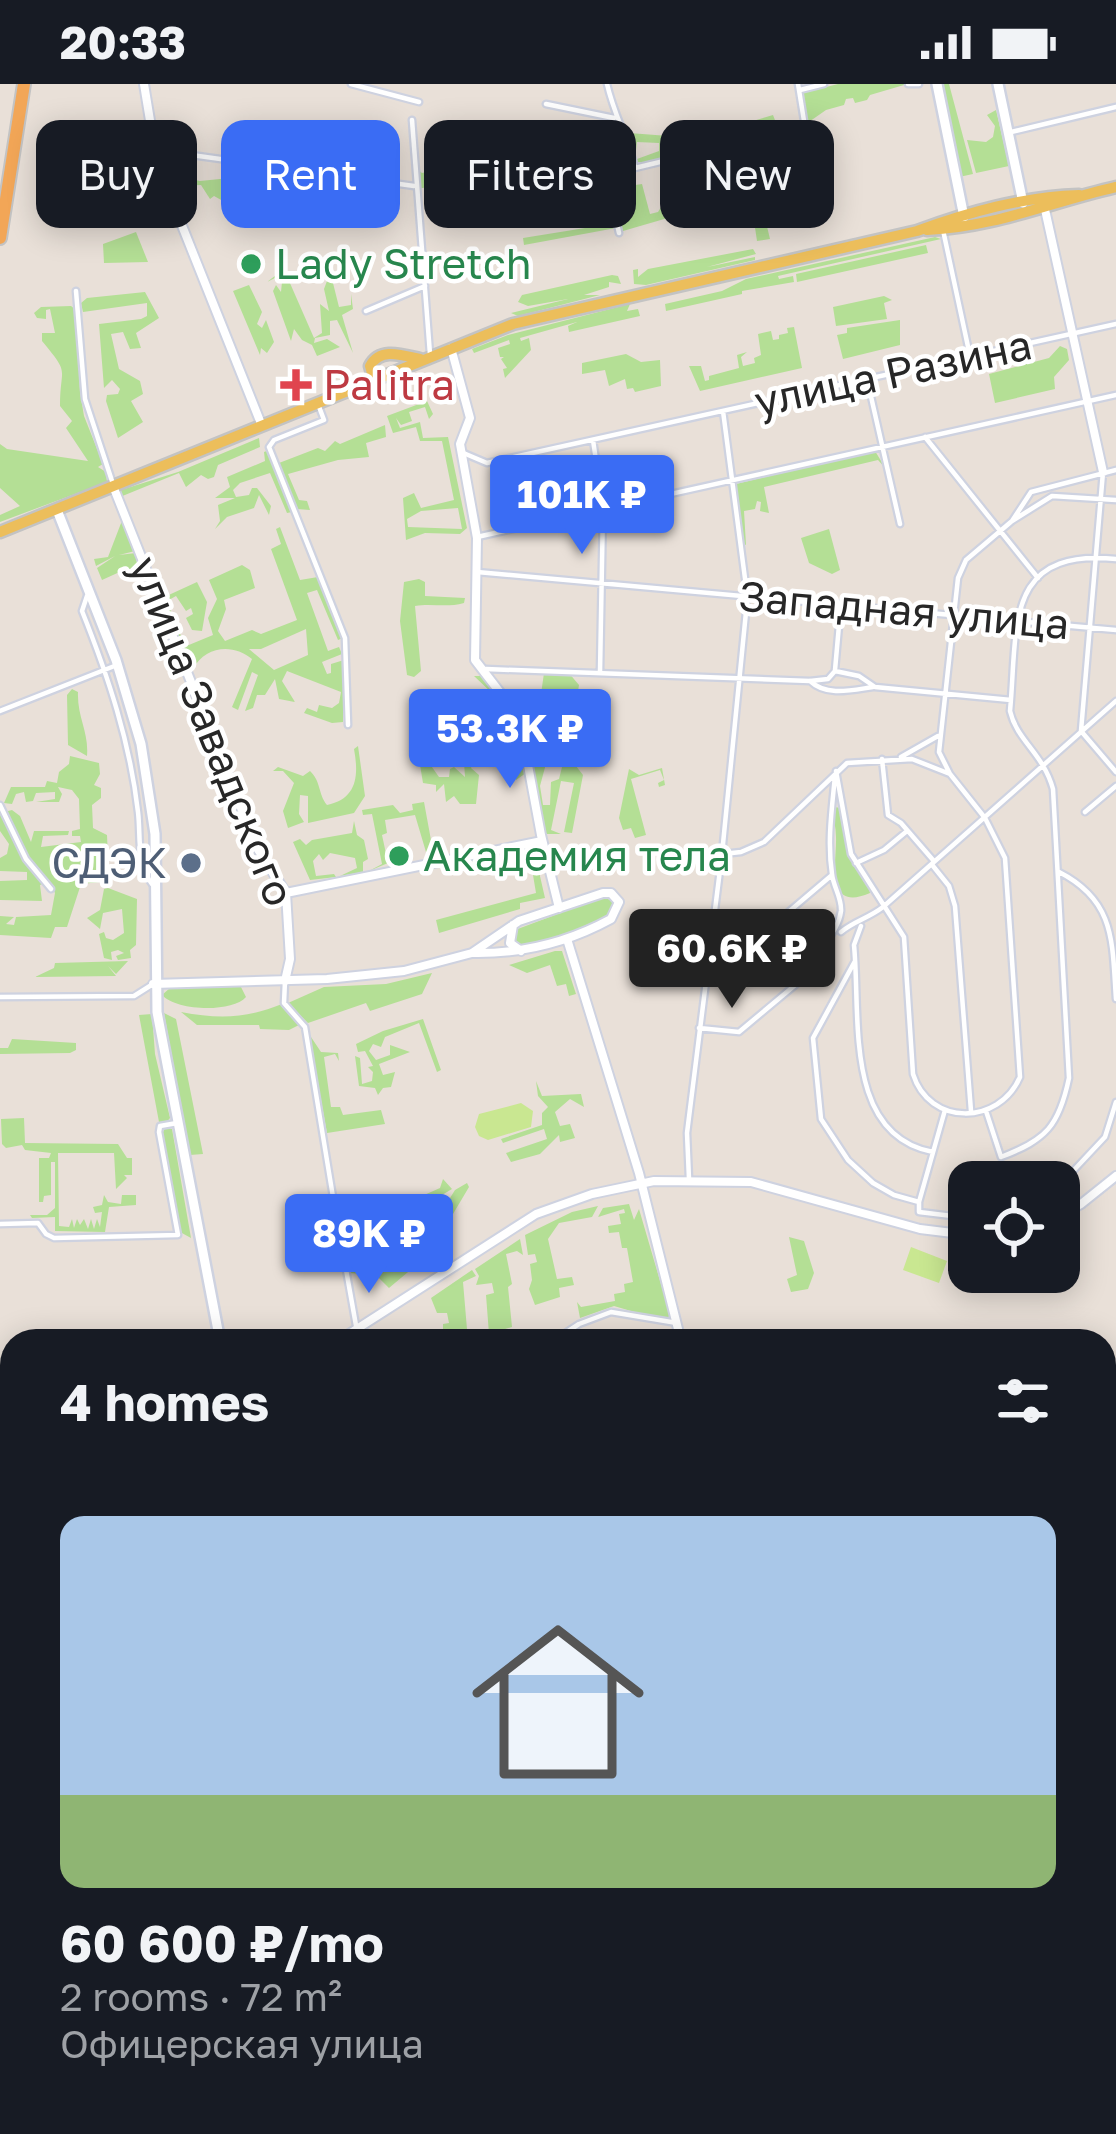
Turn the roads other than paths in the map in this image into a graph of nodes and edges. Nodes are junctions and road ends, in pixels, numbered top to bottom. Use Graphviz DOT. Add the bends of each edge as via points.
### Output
graph roads {
  1 [pos="21,84"];
  2 [pos="144,84"];
  3 [pos="351,84"];
  4 [pos="607,84"];
  5 [pos="824,84"];
  6 [pos="908,84"];
  7 [pos="919,84"];
  8 [pos="937,84"];
  9 [pos="998,84"];
  10 [pos="371,85"];
  11 [pos="799,87"];
  12 [pos="419,102"];
  13 [pos="546,104"];
  14 [pos="1116,107"];
  15 [pos="614,118"];
  16 [pos="412,120"];
  17 [pos="1007,133"];
  18 [pos="197,156"];
  19 [pos="636,168"];
  20 [pos="414,186"];
  21 [pos="1116,187"];
  22 [pos="0,198"];
  23 [pos="1023,201"];
  24 [pos="1041,203"];
  25 [pos="963,214"];
  26 [pos="1016,218"];
  27 [pos="618,228"];
  28 [pos="966,228"];
  29 [pos="943,230"];
  30 [pos="916,231"];
  31 [pos="619,232"];
  32 [pos="0,238"];
  33 [pos="424,286"];
  34 [pos="76,291"];
  35 [pos="366,311"];
  36 [pos="1116,323"];
  37 [pos="1071,334"];
  38 [pos="451,348"];
  39 [pos="970,356"];
  40 [pos="426,358"];
  41 [pos="867,379"];
  42 [pos="374,380"];
  43 [pos="1116,395"];
  44 [pos="1087,402"];
  45 [pos="317,404"];
  46 [pos="723,411"];
  47 [pos="262,425"];
  48 [pos="925,437"];
  49 [pos="593,440"];
  50 [pos="883,446"];
  51 [pos="460,452"];
  52 [pos="1116,470"];
  53 [pos="1103,472"];
  54 [pos="732,480"];
  55 [pos="113,486"];
  56 [pos="1101,498"];
  57 [pos="1116,500"];
  58 [pos="603,508"];
  59 [pos="57,510"];
  60 [pos="1012,520"];
  61 [pos="900,524"];
  62 [pos="999,531"];
  63 [pos="0,532"];
  64 [pos="477,538"];
  65 [pos="1095,557"];
  66 [pos="1116,560"];
  67 [pos="477,572"];
  68 [pos="1038,578"];
  69 [pos="602,583"];
  70 [pos="89,591"];
  71 [pos="746,596"];
  72 [pos="841,604"];
  73 [pos="954,614"];
  74 [pos="1018,620"];
  75 [pos="1089,626"];
  76 [pos="1116,629"];
  77 [pos="118,664"];
  78 [pos="479,669"];
  79 [pos="105,670"];
  80 [pos="835,671"];
  81 [pos="601,672"];
  82 [pos="739,679"];
  83 [pos="810,681"];
  84 [pos="875,687"];
  85 [pos="944,694"];
  86 [pos="1011,700"];
  87 [pos="1116,700"];
  88 [pos="0,711"];
  89 [pos="348,725"];
  90 [pos="1081,731"];
  91 [pos="938,736"];
  92 [pos="898,758"];
  93 [pos="882,759"];
  94 [pos="1046,765"];
  95 [pos="836,771"];
  96 [pos="1116,772"];
  97 [pos="950,774"];
  98 [pos="1116,786"];
  99 [pos="0,805"];
  100 [pos="1085,812"];
  101 [pos="985,818"];
  102 [pos="907,831"];
  103 [pos="542,841"];
  104 [pos="722,854"];
  105 [pos="856,863"];
  106 [pos="933,863"];
  107 [pos="1057,871"];
  108 [pos="832,875"];
  109 [pos="156,888"];
  110 [pos="51,889"];
  111 [pos="286,893"];
  112 [pos="559,908"];
  113 [pos="883,908"];
  114 [pos="660,915"];
  115 [pos="862,923"];
  116 [pos="513,925"];
  117 [pos="842,932"];
  118 [pos="567,939"];
  119 [pos="522,952"];
  120 [pos="472,953"];
  121 [pos="709,956"];
  122 [pos="855,961"];
  123 [pos="286,980"];
  124 [pos="154,984"];
  125 [pos="0,997"];
  126 [pos="1116,999"];
  127 [pos="700,1028"];
  128 [pos="1116,1102"];
  129 [pos="945,1110"];
  130 [pos="971,1111"];
  131 [pos="986,1111"];
  132 [pos="177,1123"];
  133 [pos="933,1152"];
  134 [pos="1080,1164"];
  135 [pos="1116,1176"];
  136 [pos="689,1179"];
  137 [pos="641,1184"];
  138 [pos="1080,1201"];
  139 [pos="919,1202"];
  140 [pos="334,1203"];
  141 [pos="948,1215"];
  142 [pos="0,1224"];
  143 [pos="948,1232"];
  144 [pos="342,1247"];
  145 [pos="679,1323"];
  146 [pos="218,1329"];
  147 [pos="357,1329"];
  148 [pos="359,1329"];
  149 [pos="571,1329"];
  150 [pos="680,1329"];
  1 -- 22 [label="highway"];
  1 -- 32 [label="highway"];
  2 -- 47 [label="street" via="157,163"];
  3 -- 10 [label="street"];
  4 -- 15 [label="street"];
  5 -- 11 [label="street"];
  6 -- 7 [label="street"];
  8 -- 25 [label="main road"];
  9 -- 17 [label="main road"];
  10 -- 12 [label="street"];
  11 -- 19 [label="street" via="805,127"];
  13 -- 15 [label="street"];
  14 -- 17 [label="street"];
  16 -- 20 [label="street"];
  17 -- 23 [label="main road"];
  18 -- 20 [label="street"];
  20 -- 33 [label="street"];
  21 -- 24 [label="main road"];
  23 -- 24 [label="main road"];
  23 -- 25 [label="main road"];
  23 -- 26 [label="main road"];
  24 -- 26 [label="main road"];
  24 -- 37 [label="street"];
  25 -- 28 [label="main road"];
  25 -- 30 [label="main road"];
  26 -- 28 [label="main road"];
  27 -- 31 [label="street"];
  28 -- 29 [label="main road"];
  29 -- 30 [label="main road"];
  29 -- 39 [label="street"];
  30 -- 38 [label="main road" via="550,314"];
  33 -- 35 [label="street"];
  33 -- 40 [label="street"];
  34 -- 55 [label="street" via="85,399"];
  36 -- 37 [label="street, улица Разина"];
  37 -- 39 [label="street, улица Разина"];
  37 -- 44 [label="street"];
  38 -- 40 [label="main road"];
  38 -- 51 [label="street" via="470,418"];
  39 -- 41 [label="street, улица Разина"];
  40 -- 42 [label="main road"];
  40 -- 42 [label="main road" via="380,356 371,363"];
  41 -- 46 [label="street, улица Разина"];
  41 -- 50 [label="street"];
  42 -- 45 [label="main road"];
  43 -- 44 [label="street"];
  44 -- 48 [label="street"];
  44 -- 53 [label="street"];
  45 -- 47 [label="main road"];
  45 -- 89 [label="street" via="324,420 269,448 345,638"];
  46 -- 49 [label="street, улица Разина"];
  46 -- 54 [label="street"];
  47 -- 55 [label="main road"];
  48 -- 50 [label="street"];
  48 -- 62 [label="street"];
  49 -- 51 [label="street, улица Разина" via="487,463"];
  49 -- 58 [label="street"];
  50 -- 54 [label="street"];
  50 -- 61 [label="street"];
  51 -- 64 [label="street"];
  52 -- 53 [label="street"];
  53 -- 56 [label="street"];
  53 -- 60 [label="street" via="1041,487"];
  54 -- 58 [label="street"];
  54 -- 71 [label="street"];
  55 -- 59 [label="main road"];
  55 -- 111 [label="street, улица Завадского" via="257,848"];
  56 -- 57 [label="street"];
  56 -- 60 [label="street" via="1052,496"];
  56 -- 65 [label="street"];
  58 -- 64 [label="street"];
  58 -- 69 [label="street"];
  59 -- 63 [label="main road"];
  59 -- 70 [label="main road"];
  60 -- 62 [label="street"];
  62 -- 68 [label="street"];
  62 -- 73 [label="street" via="963,564"];
  64 -- 67 [label="street"];
  65 -- 66 [label="street"];
  65 -- 68 [label="street" via="1060,561"];
  65 -- 75 [label="street"];
  67 -- 69 [label="street, Западная улица"];
  67 -- 78 [label="street"];
  68 -- 74 [label="street"];
  69 -- 71 [label="street, Западная улица"];
  69 -- 81 [label="street"];
  70 -- 77 [label="main road"];
  70 -- 79 [label="street" via="82,611"];
  71 -- 72 [label="street, Западная улица"];
  71 -- 82 [label="street"];
  72 -- 73 [label="street, Западная улица"];
  72 -- 80 [label="street"];
  73 -- 74 [label="street, Западная улица"];
  73 -- 85 [label="street"];
  74 -- 75 [label="street, Западная улица"];
  74 -- 86 [label="street"];
  75 -- 76 [label="street, Западная улица"];
  75 -- 90 [label="street"];
  77 -- 79 [label="street"];
  77 -- 109 [label="main road" via="148,783"];
  78 -- 81 [label="street"];
  78 -- 103 [label="street" via="518,717"];
  79 -- 88 [label="street"];
  79 -- 109 [label="street" via="135,788 142,867"];
  80 -- 83 [label="street"];
  80 -- 84 [label="street"];
  81 -- 82 [label="street"];
  82 -- 83 [label="street"];
  82 -- 104 [label="street"];
  83 -- 84 [label="street" via="832,692"];
  84 -- 85 [label="street"];
  85 -- 86 [label="street"];
  85 -- 91 [label="street"];
  86 -- 94 [label="street" via="1013,726"];
  87 -- 90 [label="street"];
  90 -- 94 [label="street"];
  90 -- 96 [label="street"];
  91 -- 92 [label="street"];
  91 -- 97 [label="street"];
  92 -- 93 [label="street"];
  92 -- 97 [label="street"];
  93 -- 95 [label="street"];
  93 -- 102 [label="street" via="888,815"];
  94 -- 101 [label="street"];
  94 -- 107 [label="street"];
  95 -- 104 [label="street" via="764,842"];
  95 -- 105 [label="street"];
  95 -- 108 [label="street"];
  97 -- 101 [label="street"];
  98 -- 100 [label="street"];
  99 -- 110 [label="street"];
  101 -- 106 [label="street"];
  101 -- 131 [label="street" via="1005,858 1020,1077 1007,1100"];
  102 -- 105 [label="street"];
  102 -- 106 [label="street"];
  103 -- 111 [label="street"];
  103 -- 112 [label="street"];
  104 -- 121 [label="street"];
  105 -- 113 [label="street"];
  106 -- 113 [label="street"];
  106 -- 130 [label="street" via="955,906"];
  107 -- 126 [label="street" via="1081,883 1109,923"];
  107 -- 131 [label="street" via="1069,1078 1056,1121 1032,1145 1001,1156"];
  108 -- 121 [label="street" via="733,959"];
  108 -- 127 [label="street" via="842,905 812,971 739,1032"];
  109 -- 124 [label="main road"];
  111 -- 123 [label="street, улица Завадского"];
  112 -- 116 [label="street"];
  112 -- 118 [label="street" via="602,893 619,902 610,920"];
  113 -- 115 [label="street"];
  113 -- 129 [label="street" via="904,937 913,1074 928,1102"];
  114 -- 121 [label="street" via="689,953"];
  115 -- 117 [label="street"];
  115 -- 122 [label="street"];
  116 -- 119 [label="street" via="510,943"];
  116 -- 120 [label="street"];
  118 -- 119 [label="street"];
  118 -- 137 [label="street"];
  119 -- 120 [label="street"];
  120 -- 123 [label="street" via="359,977"];
  121 -- 127 [label="street"];
  122 -- 133 [label="street" via="865,1088 875,1113 904,1144"];
  122 -- 139 [label="street" via="813,1038 820,1119 873,1183"];
  123 -- 124 [label="street"];
  123 -- 140 [label="street" via="284,1003 305,1028"];
  124 -- 125 [label="street" via="134,996"];
  124 -- 132 [label="main road"];
  127 -- 136 [label="street"];
  128 -- 134 [label="street" via="1105,1137"];
  129 -- 130 [label="street"];
  129 -- 133 [label="street"];
  130 -- 131 [label="street"];
  132 -- 142 [label="street" via="159,1132 178,1235 54,1238 38,1223"];
  132 -- 146 [label="main road"];
  133 -- 139 [label="street"];
  135 -- 138 [label="street"];
  136 -- 137 [label="street"];
  136 -- 143 [label="street" via="751,1182"];
  137 -- 145 [label="street"];
  137 -- 148 [label="street" via="536,1214"];
  139 -- 141 [label="street" via="919,1211"];
  144 -- 147 [label="street"];
  145 -- 149 [label="street" via="611,1312"];
  145 -- 150 [label="street"];
}
